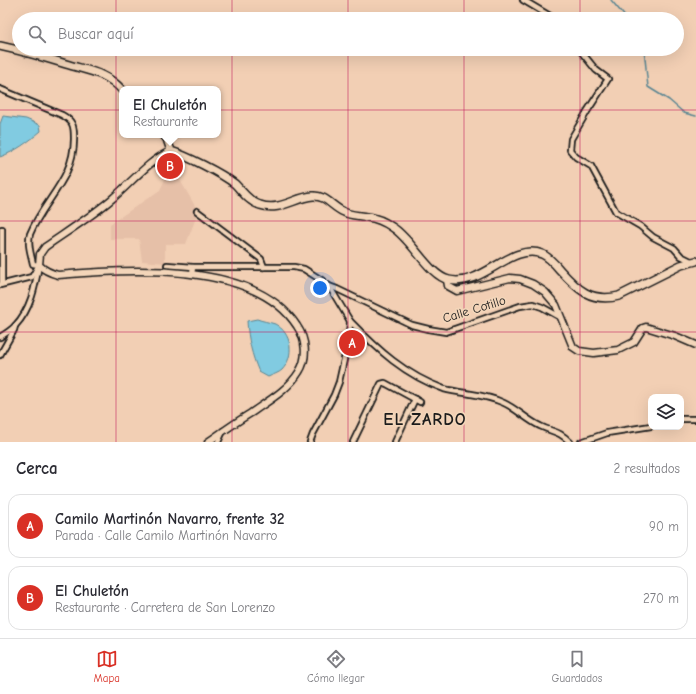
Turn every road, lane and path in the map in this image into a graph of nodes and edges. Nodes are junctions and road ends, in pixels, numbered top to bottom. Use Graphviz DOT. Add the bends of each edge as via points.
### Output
graph roads {
  1 [pos="523,0"];
  2 [pos="544,12"];
  3 [pos="0,46"];
  4 [pos="12,49"];
  5 [pos="41,56"];
  6 [pos="585,56"];
  7 [pos="119,86"];
  8 [pos="0,90"];
  9 [pos="166,138"];
  10 [pos="171,151"];
  11 [pos="197,211"];
  12 [pos="2,229"];
  13 [pos="693,261"];
  14 [pos="39,265"];
  15 [pos="167,265"];
  16 [pos="264,267"];
  17 [pos="192,271"];
  18 [pos="447,280"];
  19 [pos="1,285"];
  20 [pos="329,286"];
  21 [pos="560,317"];
  22 [pos="350,320"];
  23 [pos="15,326"];
  24 [pos="0,337"];
  25 [pos="696,345"];
  26 [pos="0,355"];
  27 [pos="415,399"];
  28 [pos="420,402"];
  29 [pos="696,418"];
  30 [pos="684,419"];
  31 [pos="648,426"];
  32 [pos="223,431"];
  33 [pos="208,442"];
  34 [pos="218,442"];
  35 [pos="310,442"];
  36 [pos="353,442"];
  37 [pos="395,442"];
  38 [pos="570,442"];
  39 [pos="581,442"];
  1 -- 2 [label="street"];
  3 -- 4 [label="main road"];
  5 -- 7 [label="main road" via="106,76"];
  6 -- 13 [label="street" via="596,70 608,79 571,139 570,150 591,166 616,212 640,226 653,238 674,248 681,256"];
  8 -- 14 [label="street" via="70,119 74,128 74,150 68,171 30,235 28,244 33,264"];
  9 -- 10 [label="main road"];
  10 -- 14 [label="street" via="161,155 113,198 45,247 40,254"];
  10 -- 18 [label="main road" via="182,154 226,178 260,206 274,207 319,196 344,213 379,220 407,238 429,265"];
  11 -- 16 [label="street" via="261,259"];
  12 -- 19 [label="street"];
  13 -- 18 [label="main road" via="681,264 609,299 586,294 574,286 555,264 543,255 532,252 520,254 466,280"];
  14 -- 17 [label="street" via="48,272 58,275 129,270"];
  14 -- 19 [label="street" via="32,277"];
  14 -- 23 [label="street" via="35,290 28,308"];
  15 -- 17 [label="street"];
  16 -- 17 [label="street"];
  16 -- 20 [label="street" via="304,269"];
  17 -- 32 [label="street" via="235,282 278,304 291,316 300,330 305,347 300,371 291,383 275,397"];
  18 -- 21 [label="street" via="448,286 457,291 510,278 520,279 545,292 556,305"];
  20 -- 21 [label="street, Calle Cotillo" via="412,325 446,332 520,306 533,304"];
  20 -- 22 [label="street"];
  21 -- 25 [label="street" via="573,347 579,351 594,353 618,350 634,342 646,327"];
  22 -- 35 [label="street" via="339,382"];
  22 -- 38 [label="street" via="375,347 401,368 435,386 502,402 542,427 558,432"];
  23 -- 24 [label="street"];
  23 -- 26 [label="street"];
  27 -- 28 [label="street"];
  27 -- 36 [label="street" via="384,383 381,384"];
  27 -- 37 [label="street"];
  29 -- 30 [label="street"];
  31 -- 39 [label="street" via="607,433"];
  32 -- 33 [label="street"];
  32 -- 34 [label="street"];
}
